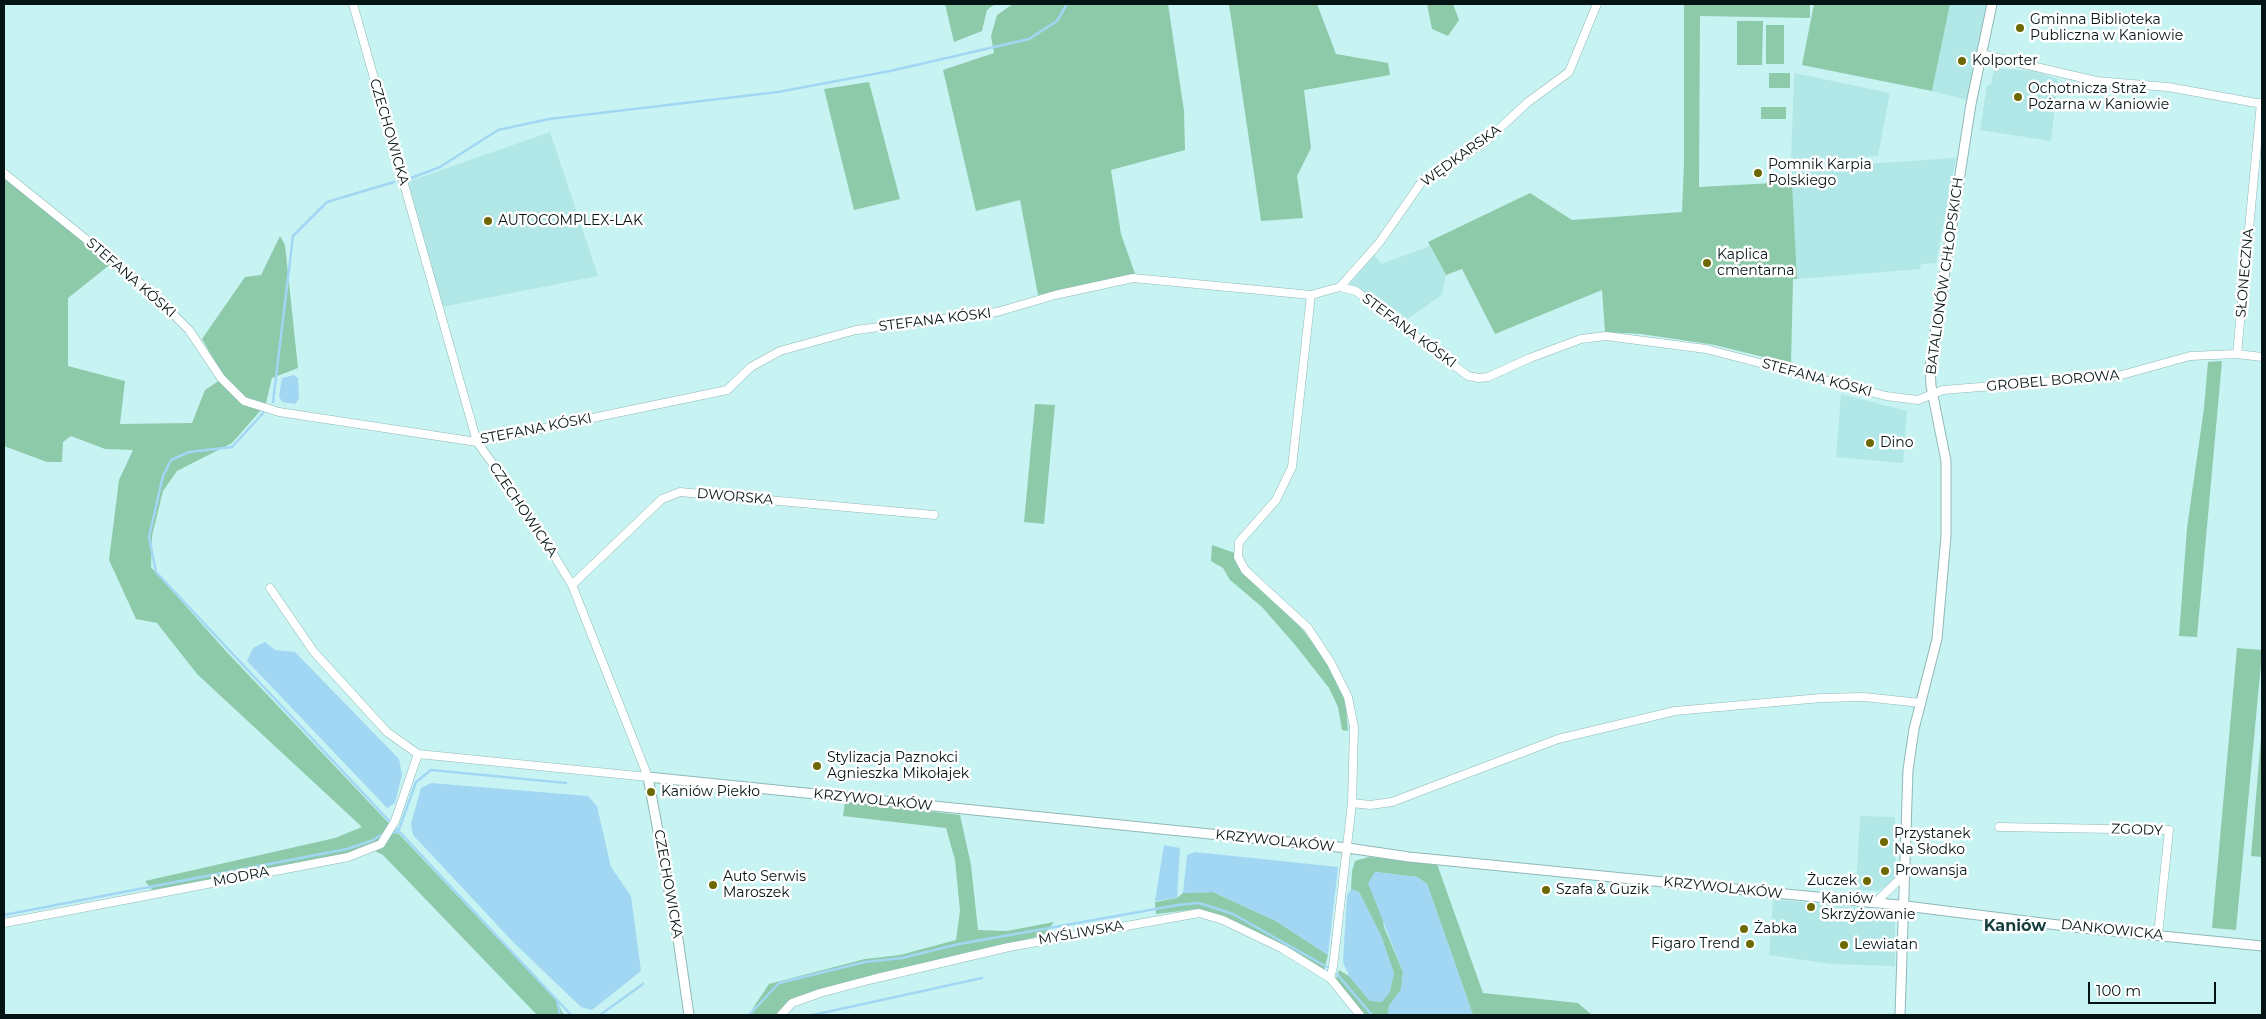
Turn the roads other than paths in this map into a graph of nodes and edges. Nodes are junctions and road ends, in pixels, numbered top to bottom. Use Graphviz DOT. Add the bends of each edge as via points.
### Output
graph roads {
  1 [pos="353,4"];
  2 [pos="1597,4"];
  3 [pos="1992,4"];
  4 [pos="1981,54"];
  5 [pos="2261,103"];
  6 [pos="4,173"];
  7 [pos="1340,287"];
  8 [pos="1312,295"];
  9 [pos="2238,354"];
  10 [pos="2262,357"];
  11 [pos="1933,394"];
  12 [pos="477,442"];
  13 [pos="934,515"];
  14 [pos="572,585"];
  15 [pos="270,588"];
  16 [pos="1921,703"];
  17 [pos="418,754"];
  18 [pos="648,777"];
  19 [pos="1352,803"];
  20 [pos="1999,827"];
  21 [pos="1348,848"];
  22 [pos="1904,875"];
  23 [pos="1875,903"];
  24 [pos="1903,906"];
  25 [pos="4,923"];
  26 [pos="2158,935"];
  27 [pos="2262,946"];
  28 [pos="1330,978"];
  29 [pos="689,1015"];
  30 [pos="781,1015"];
  31 [pos="1360,1015"];
  32 [pos="1900,1015"];
  1 -- 12 [label="street, CZECHOWICKA"];
  2 -- 7 [label="street, WĘDKARSKA" via="1569,72 1528,102 1485,142 1423,180 1379,242"];
  3 -- 4 [label="street, BATALIONÓW CHŁOPSKICH"];
  4 -- 5 [label="street" via="2096,81 2168,87"];
  4 -- 11 [label="street, BATALIONÓW CHŁOPSKICH" via="1930,367"];
  5 -- 9 [label="street, SŁONECZNA"];
  6 -- 12 [label="street, STEFANA KÓSKI" via="148,290 189,330 222,378 244,401 279,412"];
  7 -- 8 [label="street, STEFANA KÓSKI"];
  7 -- 11 [label="street, STEFANA KÓSKI" via="1356,291 1468,376 1479,378 1581,339 1606,336 1706,349 1886,396 1918,400"];
  8 -- 12 [label="street, STEFANA KÓSKI" via="1133,278 997,312 856,330 780,351 750,367 727,390"];
  8 -- 19 [label="street" via="1292,467 1276,500 1240,542 1238,557 1245,570 1308,628 1332,663 1348,697 1354,727"];
  9 -- 10 [label="street, GROBEL BOROWA"];
  9 -- 11 [label="street, GROBEL BOROWA" via="2190,356 2111,376 1943,390"];
  11 -- 16 [label="street, BATALIONÓW CHŁOPSKICH" via="1943,440 1948,497 1940,619"];
  12 -- 14 [label="street, CZECHOWICKA" via="527,511"];
  13 -- 14 [label="street, DWORSKA" via="680,492 662,499"];
  14 -- 18 [label="street, CZECHOWICKA"];
  15 -- 17 [label="street" via="314,652 387,732"];
  16 -- 19 [label="street" via="1846,697 1675,712 1558,739 1392,802"];
  16 -- 22 [label="street, BATALIONÓW CHŁOPSKICH" via="1908,770"];
  17 -- 18 [label="street"];
  17 -- 25 [label="street, MODRA" via="395,821 380,844 348,857"];
  18 -- 21 [label="street, KRZYWOLAKÓW"];
  18 -- 29 [label="street, CZECHOWICKA"];
  19 -- 21 [label="street"];
  20 -- 26 [label="street, ZGODY" via="2169,830"];
  21 -- 23 [label="street, KRZYWOLAKÓW" via="1409,857"];
  21 -- 28 [label="street"];
  22 -- 23 [label="street"];
  22 -- 24 [label="street, BATALIONÓW CHŁOPSKICH"];
  23 -- 24 [label="street, KRZYWOLAKÓW"];
  24 -- 26 [label="street, DANKOWICKA"];
  24 -- 32 [label="street, BATALIONÓW CHŁOPSKICH"];
  26 -- 27 [label="street, DANKOWICKA"];
  28 -- 30 [label="street, MYŚLIWSKA" via="1283,949 1223,920 1199,913 1009,947 874,979 820,993 792,1004"];
  28 -- 31 [label="street, MYŚLIWSKA"];
}
